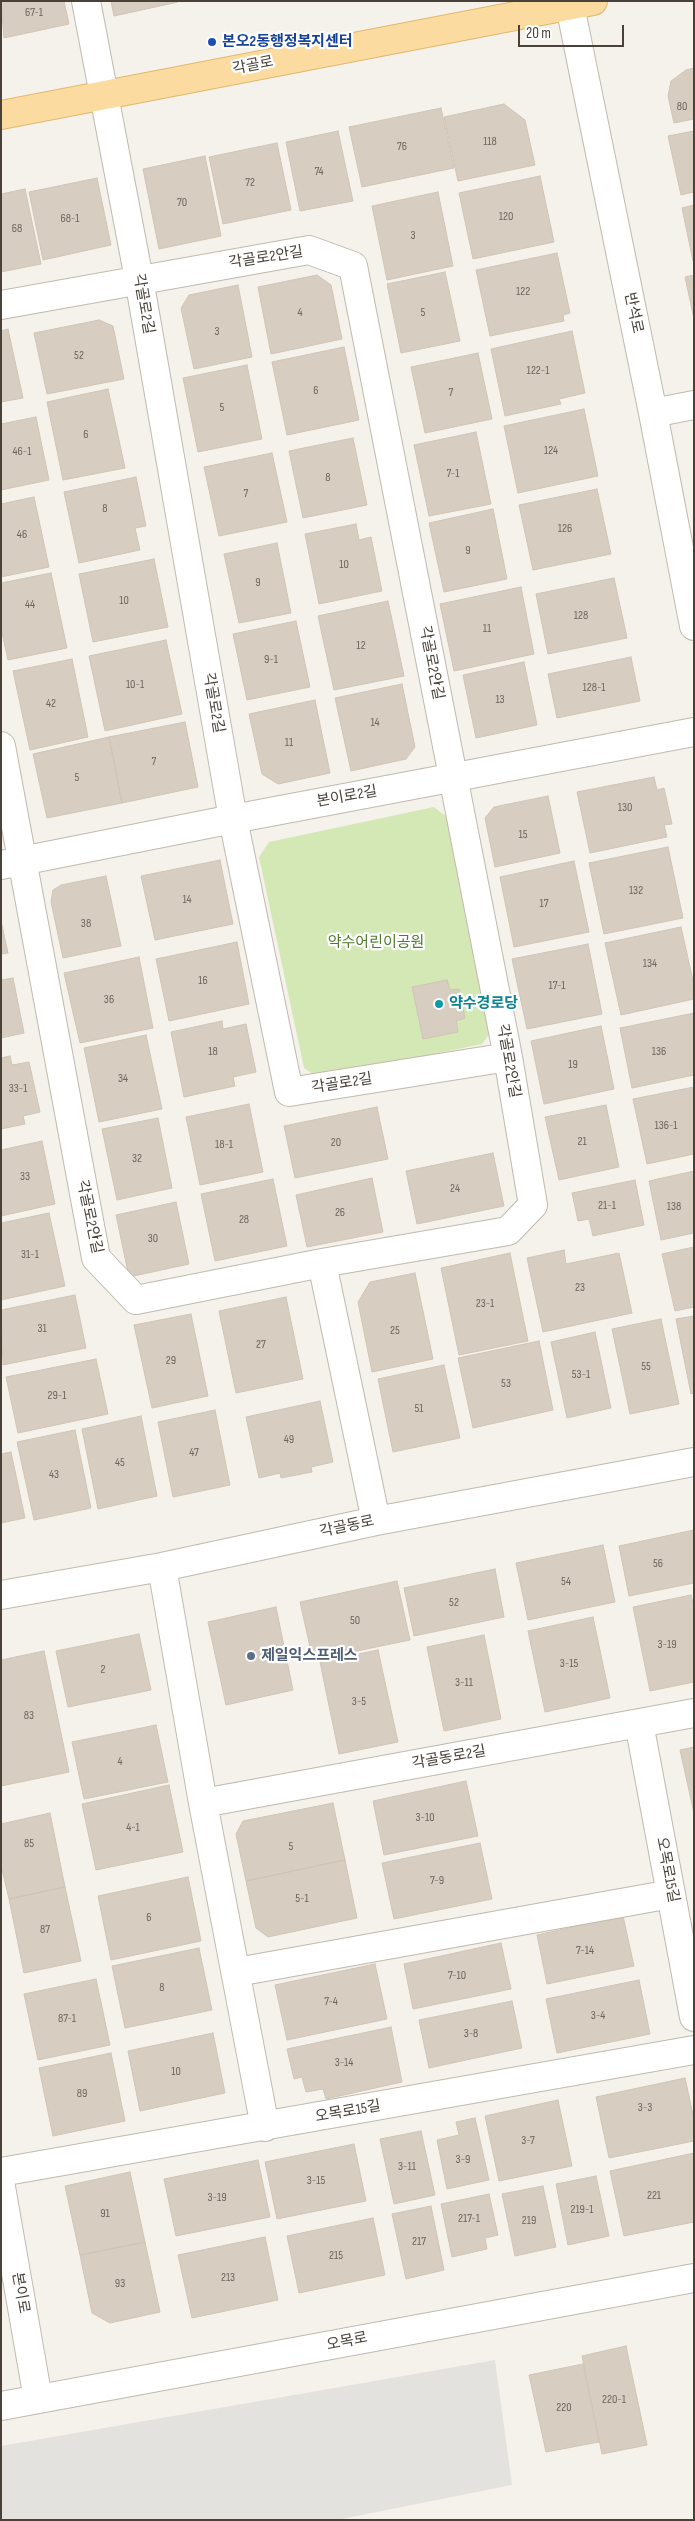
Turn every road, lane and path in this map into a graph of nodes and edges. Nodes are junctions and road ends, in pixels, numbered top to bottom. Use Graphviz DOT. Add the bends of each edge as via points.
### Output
graph roads {
  1 [pos="86,1"];
  2 [pos="578,3"];
  3 [pos="104,94"];
  4 [pos="1,115"];
  5 [pos="139,279"];
  6 [pos="1,305"];
  7 [pos="694,405"];
  8 [pos="653,413"];
  9 [pos="694,626"];
  10 [pos="694,732"];
  11 [pos="1,746"];
  12 [pos="453,778"];
  13 [pos="233,818"];
  14 [pos="12,863"];
  15 [pos="508,1057"];
  16 [pos="322,1263"];
  17 [pos="694,1462"];
  18 [pos="376,1521"];
  19 [pos="162,1567"];
  20 [pos="1,1596"];
  21 [pos="694,1713"];
  22 [pos="639,1723"];
  23 [pos="203,1804"];
  24 [pos="671,1894"];
  25 [pos="237,1972"];
  26 [pos="694,2017"];
  27 [pos="694,2050"];
  28 [pos="265,2127"];
  29 [pos="1,2172"];
  30 [pos="1,2187"];
  31 [pos="694,2278"];
  32 [pos="38,2399"];
  33 [pos="1,2406"];
  1 -- 3 [label="street, 각골로2길"];
  2 -- 3 [label="main road, 각골로"];
  2 -- 8 [label="street, 반석로"];
  3 -- 4 [label="main road, 각골로"];
  3 -- 5 [label="street, 각골로2길"];
  5 -- 6 [label="street, 각골로2안길"];
  5 -- 12 [label="street, 각골로2안길" via="309,250 353,266"];
  5 -- 13 [label="street, 각골로2길"];
  7 -- 8 [label="street"];
  8 -- 9 [label="street, 반석로"];
  10 -- 12 [label="street, 본이로2길"];
  11 -- 14 [label="street, 각골로2안길"];
  12 -- 13 [label="street, 본이로2길"];
  12 -- 15 [label="street, 각골로2안길"];
  13 -- 14 [label="street, 본이로2길"];
  13 -- 15 [label="street, 각골로2길" via="289,1092"];
  14 -- 16 [label="street, 각골로2안길" via="96,1258 136,1300"];
  15 -- 16 [label="street, 각골로2안길" via="533,1205 508,1231"];
  16 -- 18 [label="street"];
  17 -- 18 [label="street, 각골동로"];
  18 -- 19 [label="street, 각골동로"];
  19 -- 20 [label="street, 각골동로"];
  19 -- 23 [label="street"];
  21 -- 22 [label="street, 각골동로2길"];
  22 -- 23 [label="street, 각골동로2길"];
  22 -- 24 [label="street, 오목로15길"];
  23 -- 25 [label="street"];
  24 -- 25 [label="street"];
  24 -- 26 [label="street, 오목로15길"];
  25 -- 28 [label="street"];
  27 -- 28 [label="street, 오목로15길"];
  28 -- 29 [label="street, 오목로15길"];
  30 -- 32 [label="street, 본이로"];
  31 -- 32 [label="street, 오목로"];
  32 -- 33 [label="street, 오목로"];
}
